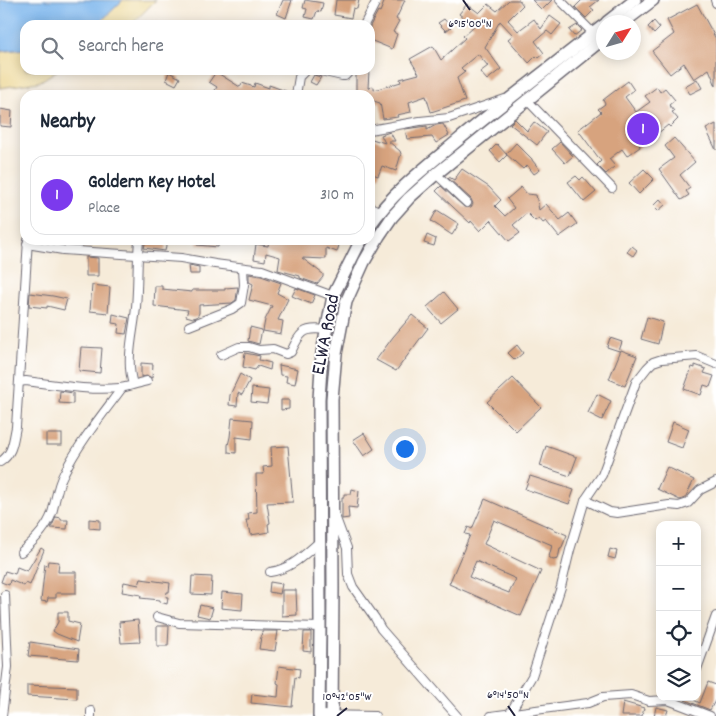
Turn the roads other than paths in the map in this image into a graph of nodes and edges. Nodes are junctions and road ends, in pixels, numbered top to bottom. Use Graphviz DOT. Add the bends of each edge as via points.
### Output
graph roads {
  1 [pos="377,0"];
  2 [pos="560,0"];
  3 [pos="635,0"];
  4 [pos="653,0"];
  5 [pos="616,15"];
  6 [pos="633,15"];
  7 [pos="367,20"];
  8 [pos="596,34"];
  9 [pos="596,37"];
  10 [pos="596,38"];
  11 [pos="300,75"];
  12 [pos="297,90"];
  13 [pos="512,97"];
  14 [pos="527,100"];
  15 [pos="375,129"];
  16 [pos="436,174"];
  17 [pos="612,188"];
  18 [pos="467,203"];
  19 [pos="375,209"];
  20 [pos="375,243"];
  21 [pos="28,245"];
  22 [pos="48,245"];
  23 [pos="139,245"];
  24 [pos="358,245"];
  25 [pos="374,245"];
  26 [pos="138,254"];
  27 [pos="243,268"];
  28 [pos="333,296"];
  29 [pos="189,326"];
  30 [pos="326,330"];
  31 [pos="220,356"];
  32 [pos="716,364"];
  33 [pos="147,381"];
  34 [pos="19,382"];
  35 [pos="133,384"];
  36 [pos="122,388"];
  37 [pos="0,462"];
  38 [pos="716,482"];
  39 [pos="586,500"];
  40 [pos="333,509"];
  41 [pos="319,542"];
  42 [pos="22,552"];
  43 [pos="270,572"];
  44 [pos="5,595"];
  45 [pos="716,616"];
  46 [pos="157,617"];
  47 [pos="320,627"];
  48 [pos="701,658"];
  49 [pos="656,700"];
  50 [pos="676,701"];
  51 [pos="510,714"];
  52 [pos="2,716"];
  53 [pos="319,716"];
  54 [pos="332,716"];
  55 [pos="375,716"];
  56 [pos="457,716"];
  57 [pos="491,716"];
  58 [pos="710,716"];
  1 -- 7 [label="street"];
  2 -- 8 [label="street"];
  3 -- 5 [label="main road"];
  4 -- 6 [label="main road"];
  9 -- 13 [label="main road, ELWA Road"];
  10 -- 14 [label="main road, ELWA Road"];
  11 -- 12 [label="street"];
  13 -- 15 [label="street" via="449,118"];
  13 -- 19 [label="main road, ELWA Road"];
  14 -- 16 [label="main road, ELWA Road"];
  14 -- 17 [label="street"];
  16 -- 18 [label="street"];
  16 -- 20 [label="main road, ELWA Road" via="409,198"];
  21 -- 34 [label="street"];
  22 -- 26 [label="street" via="100,253"];
  23 -- 26 [label="street"];
  24 -- 28 [label="main road, ELWA Road"];
  25 -- 40 [label="main road, ELWA Road" via="346,302 336,354 332,399"];
  26 -- 27 [label="street"];
  26 -- 35 [label="street" via="130,357"];
  27 -- 28 [label="street" via="262,270"];
  27 -- 29 [label="street" via="241,303"];
  28 -- 30 [label="main road, ELWA Road"];
  30 -- 31 [label="street" via="312,328 302,333 291,352 286,354 273,349 239,347"];
  30 -- 41 [label="main road, ELWA Road" via="320,399"];
  32 -- 39 [label="street" via="698,356 662,359 647,368 636,382 602,475"];
  33 -- 35 [label="street"];
  34 -- 36 [label="street" via="79,388"];
  34 -- 37 [label="street" via="16,427 10,452"];
  35 -- 36 [label="street"];
  36 -- 42 [label="street" via="64,472 52,514"];
  38 -- 39 [label="street" via="679,506 617,513"];
  39 -- 51 [label="street" via="532,676"];
  40 -- 54 [label="main road, ELWA Road"];
  40 -- 56 [label="street" via="346,548 352,587 381,629"];
  41 -- 43 [label="street" via="298,561"];
  41 -- 47 [label="main road, ELWA Road"];
  44 -- 52 [label="street" via="8,667"];
  45 -- 48 [label="street"];
  46 -- 47 [label="street" via="179,623"];
  47 -- 53 [label="main road, ELWA Road"];
  49 -- 51 [label="street" via="620,695"];
  50 -- 58 [label="street"];
  51 -- 57 [label="street"];
  53 -- 54 [label="street"];
  54 -- 55 [label="street"];
}
